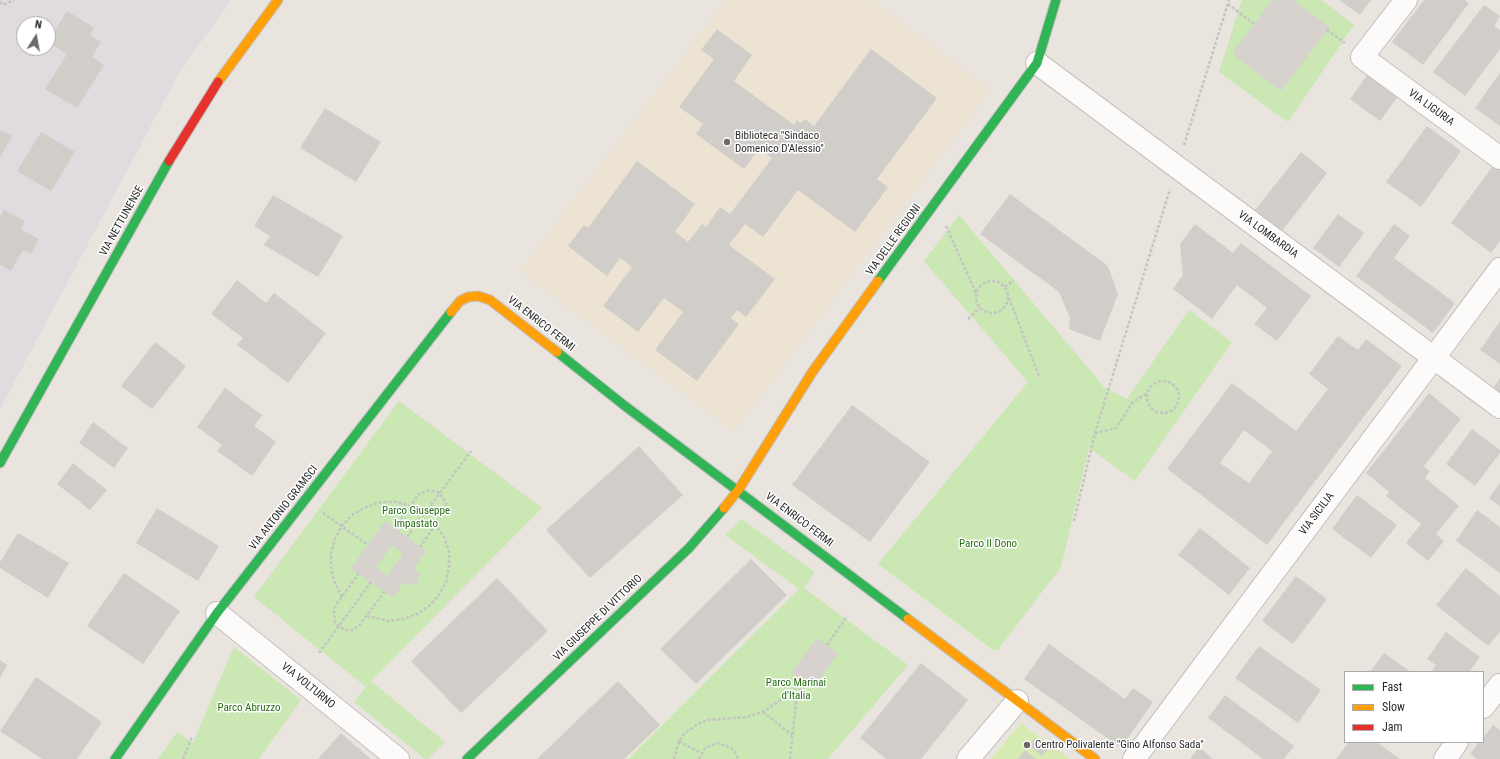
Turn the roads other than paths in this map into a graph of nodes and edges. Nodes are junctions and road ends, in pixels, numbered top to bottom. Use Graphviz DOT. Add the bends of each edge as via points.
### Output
graph roads {
  1 [pos="278,0"];
  2 [pos="1056,0"];
  3 [pos="1406,0"];
  4 [pos="1037,63"];
  5 [pos="1500,158"];
  6 [pos="1500,269"];
  7 [pos="490,300"];
  8 [pos="1434,357"];
  9 [pos="1500,407"];
  10 [pos="0,463"];
  11 [pos="739,489"];
  12 [pos="217,613"];
  13 [pos="1500,685"];
  14 [pos="1017,701"];
  15 [pos="1484,707"];
  16 [pos="1456,743"];
  17 [pos="115,759"];
  18 [pos="398,759"];
  19 [pos="467,759"];
  20 [pos="968,759"];
  21 [pos="1094,759"];
  22 [pos="1134,759"];
  23 [pos="1444,759"];
  1 -- 10 [label="street, VIA NETTUNENSE" via="213,89 168,163"];
  2 -- 4 [label="street, VIA DELLE REGIONI"];
  3 -- 5 [label="street, VIA LIGURIA" via="1362,58"];
  4 -- 8 [label="street, VIA LOMBARDIA"];
  4 -- 11 [label="street, VIA DELLE REGIONI" via="813,371"];
  6 -- 8 [label="street, VIA SICILIA"];
  7 -- 11 [label="street, VIA ENRICO FERMI" via="625,406"];
  7 -- 12 [label="street, VIA ANTONIO GRAMSCI" via="478,296 460,301"];
  8 -- 9 [label="street, VIA LOMBARDIA"];
  8 -- 22 [label="street, VIA SICILIA"];
  11 -- 14 [label="street, VIA ENRICO FERMI"];
  11 -- 19 [label="street, VIA GIUSEPPE DI VITTORIO" via="689,548"];
  12 -- 17 [label="street, VIA ANTONIO GRAMSCI"];
  12 -- 18 [label="street, VIA VOLTURNO"];
  13 -- 15 [label="street"];
  14 -- 20 [label="street"];
  14 -- 21 [label="street, VIA ENRICO FERMI"];
  16 -- 23 [label="street"];
}
